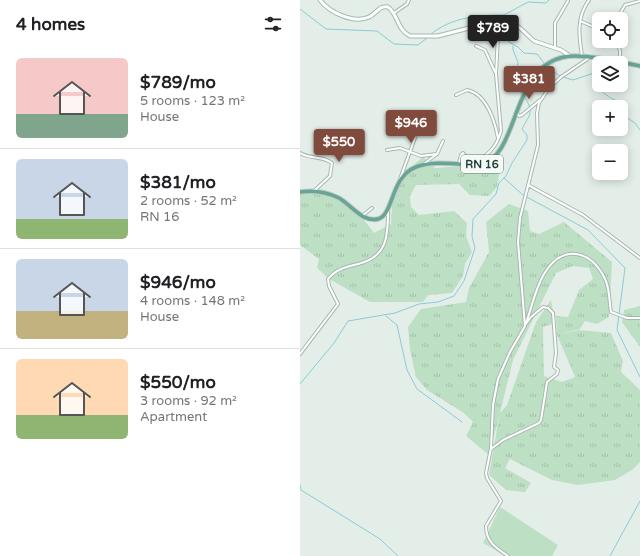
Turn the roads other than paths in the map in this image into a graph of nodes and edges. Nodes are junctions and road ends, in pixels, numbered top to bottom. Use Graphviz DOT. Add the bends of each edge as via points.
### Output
graph roads {
  1 [pos="320,0"];
  2 [pos="409,0"];
  3 [pos="589,0"];
  4 [pos="568,1"];
  5 [pos="640,1"];
  6 [pos="621,12"];
  7 [pos="394,13"];
  8 [pos="580,21"];
  9 [pos="592,26"];
  10 [pos="493,28"];
  11 [pos="476,46"];
  12 [pos="555,48"];
  13 [pos="570,56"];
  14 [pos="582,57"];
  15 [pos="589,58"];
  16 [pos="592,58"];
  17 [pos="628,64"];
  18 [pos="640,66"];
  19 [pos="496,73"];
  20 [pos="456,95"];
  21 [pos="542,98"];
  22 [pos="516,112"];
  23 [pos="414,130"];
  24 [pos="499,140"];
  25 [pos="442,141"];
  26 [pos="387,150"];
  27 [pos="410,152"];
  28 [pos="300,153"];
  29 [pos="437,154"];
  30 [pos="471,163"];
  31 [pos="423,165"];
  32 [pos="458,165"];
  33 [pos="400,180"];
  34 [pos="528,185"];
  35 [pos="313,191"];
  36 [pos="300,192"];
  37 [pos="372,208"];
  38 [pos="388,210"];
  39 [pos="362,216"];
  40 [pos="640,258"];
  41 [pos="640,318"];
  42 [pos="525,326"];
  43 [pos="300,354"];
  44 [pos="491,450"];
  45 [pos="508,556"];
  1 -- 7 [label="main road" via="331,11 354,18 368,17 385,6"];
  2 -- 7 [label="street"];
  3 -- 8 [label="street"];
  4 -- 12 [label="street" via="556,23"];
  5 -- 6 [label="street" via="630,2"];
  7 -- 10 [label="main road" via="407,35 418,37 473,27"];
  8 -- 9 [label="street"];
  8 -- 14 [label="street" via="578,36"];
  10 -- 12 [label="main road" via="515,26 534,41"];
  10 -- 19 [label="street" via="498,36"];
  11 -- 19 [label="street" via="485,50"];
  12 -- 13 [label="main road"];
  13 -- 14 [label="main road, RN 16 / RN 16"];
  13 -- 22 [label="main road, RN 16 / RN 16" via="555,59 537,72"];
  14 -- 15 [label="main road, RN 16 / RN 16"];
  15 -- 16 [label="main road, RN 16 / RN 16"];
  15 -- 21 [label="street" via="561,77"];
  17 -- 18 [label="main road, RN 16 / RN 16"];
  19 -- 24 [label="street" via="502,122"];
  20 -- 24 [label="street" via="467,90 476,95 492,113"];
  21 -- 22 [label="street" via="522,115 519,116"];
  21 -- 34 [label="street" via="537,113 538,145"];
  22 -- 30 [label="main road, RN 16 / RN 16" via="508,134 496,154 485,163"];
  23 -- 27 [label="street" via="416,135"];
  24 -- 30 [label="street" via="492,150"];
  25 -- 29 [label="street"];
  26 -- 27 [label="street" via="400,148"];
  27 -- 29 [label="street" via="421,156"];
  27 -- 33 [label="street"];
  28 -- 35 [label="street" via="306,157 332,163 330,176"];
  29 -- 31 [label="street"];
  30 -- 32 [label="main road, RN 16 / RN 16"];
  30 -- 32 [label="street" via="464,153"];
  31 -- 32 [label="main road, RN 16 / RN 16"];
  31 -- 33 [label="main road, RN 16 / RN 16" via="411,170"];
  33 -- 38 [label="main road"];
  34 -- 40 [label="street" via="583,215"];
  34 -- 42 [label="street" via="520,218 518,248"];
  35 -- 36 [label="main road"];
  35 -- 39 [label="main road" via="337,198"];
  37 -- 39 [label="street"];
  38 -- 39 [label="main road" via="377,219"];
  38 -- 43 [label="street" via="386,244 374,258 341,268 328,279 338,304"];
  41 -- 42 [label="street" via="627,318 611,312 608,287 600,271 581,254 572,253 555,260 544,273"];
  42 -- 44 [label="street" via="498,379 493,405"];
  42 -- 44 [label="street" via="537,310 543,307 551,310 554,316 554,367 558,370 557,374 547,382 539,423 503,440"];
  44 -- 45 [label="street" via="486,476 501,501 486,526 486,531 496,548"];
}
